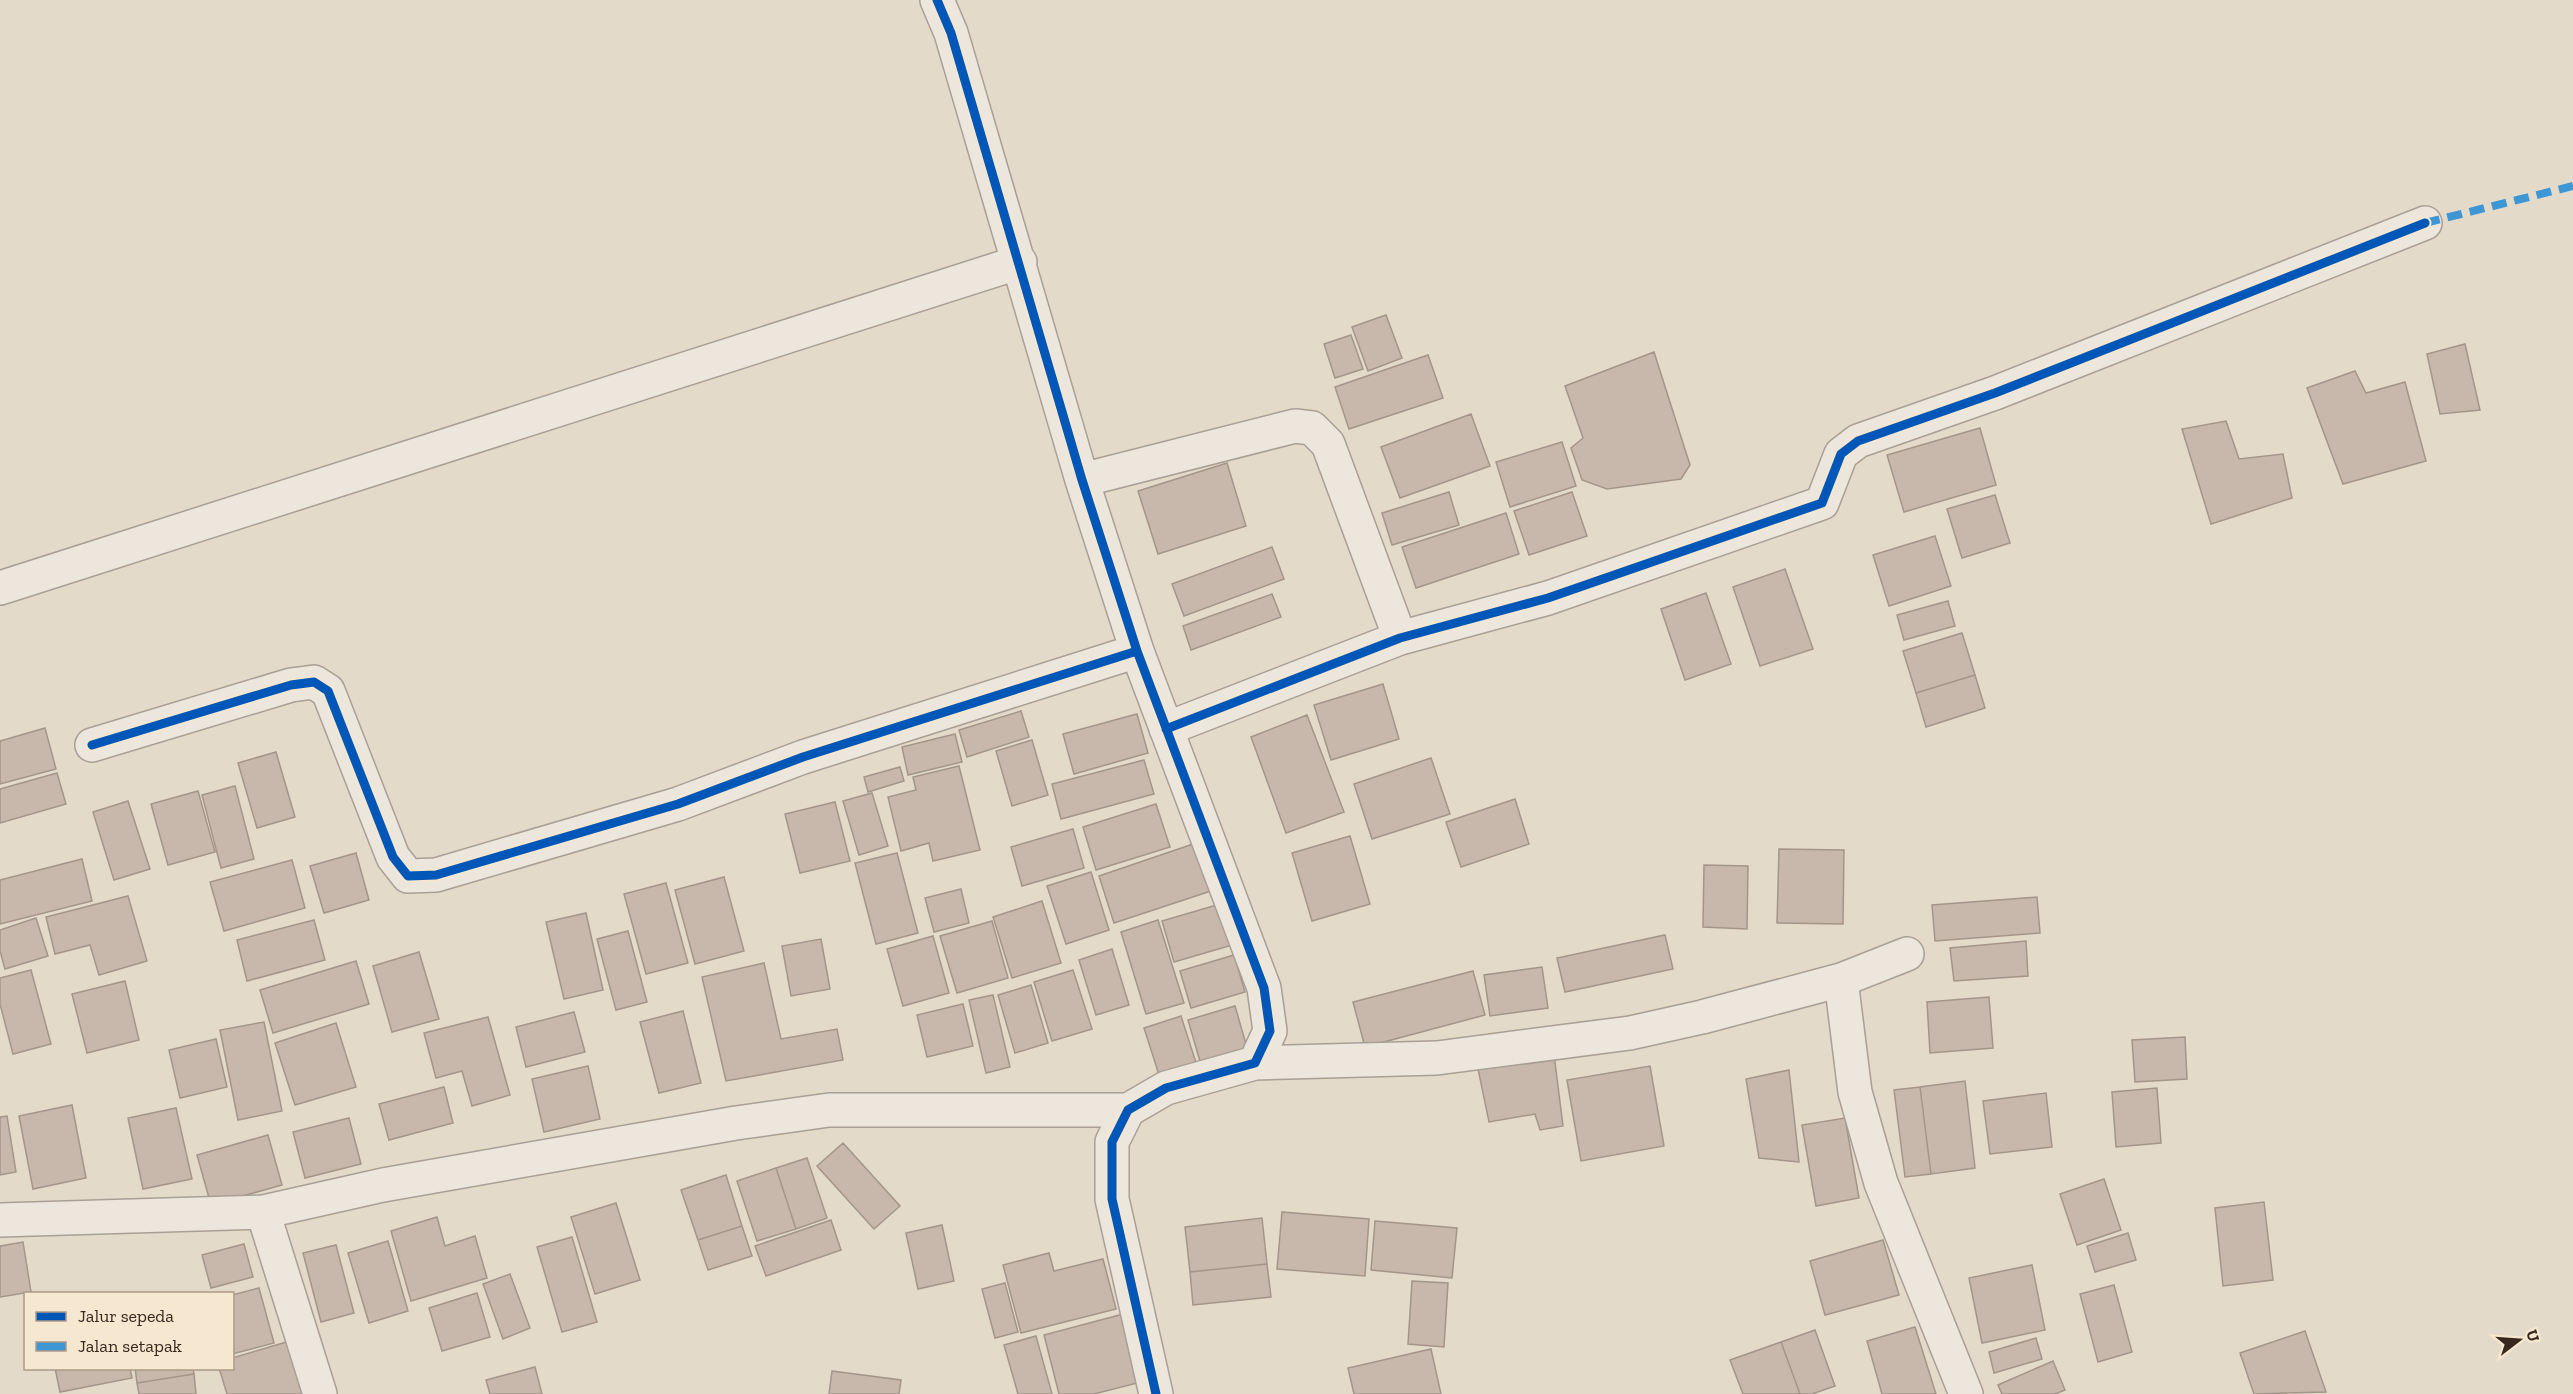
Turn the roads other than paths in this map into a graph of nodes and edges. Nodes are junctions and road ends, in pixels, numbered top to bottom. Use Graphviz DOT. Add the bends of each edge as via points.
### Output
graph roads {
  1 [pos="937,0"];
  2 [pos="2425,223"];
  3 [pos="1020,262"];
  4 [pos="1082,480"];
  5 [pos="0,588"];
  6 [pos="1400,638"];
  7 [pos="1137,651"];
  8 [pos="1166,729"];
  9 [pos="92,745"];
  10 [pos="1907,954"];
  11 [pos="1841,980"];
  12 [pos="1255,1064"];
  13 [pos="1128,1110"];
  14 [pos="263,1212"];
  15 [pos="0,1220"];
  16 [pos="320,1394"];
  17 [pos="1156,1394"];
  18 [pos="1966,1394"];
  1 -- 3 [label="street" via="951,33"];
  2 -- 6 [label="street" via="1995,393 1858,441 1841,454 1822,503 1548,598"];
  3 -- 4 [label="street"];
  3 -- 5 [label="street"];
  4 -- 6 [label="street" via="1295,426 1312,428 1328,444"];
  4 -- 7 [label="street"];
  6 -- 8 [label="street"];
  7 -- 8 [label="street"];
  7 -- 9 [label="street" via="803,757 678,804 436,876 408,876 393,857 328,692 314,682 291,685"];
  8 -- 12 [label="street" via="1264,988 1270,1031"];
  10 -- 11 [label="street"];
  11 -- 12 [label="street" via="1630,1033 1437,1058"];
  11 -- 18 [label="street" via="1855,1092 1881,1183"];
  12 -- 13 [label="street" via="1166,1088"];
  13 -- 14 [label="street" via="828,1110 383,1185"];
  13 -- 17 [label="street" via="1112,1142 1112,1199"];
  14 -- 15 [label="street"];
  14 -- 16 [label="street"];
}
